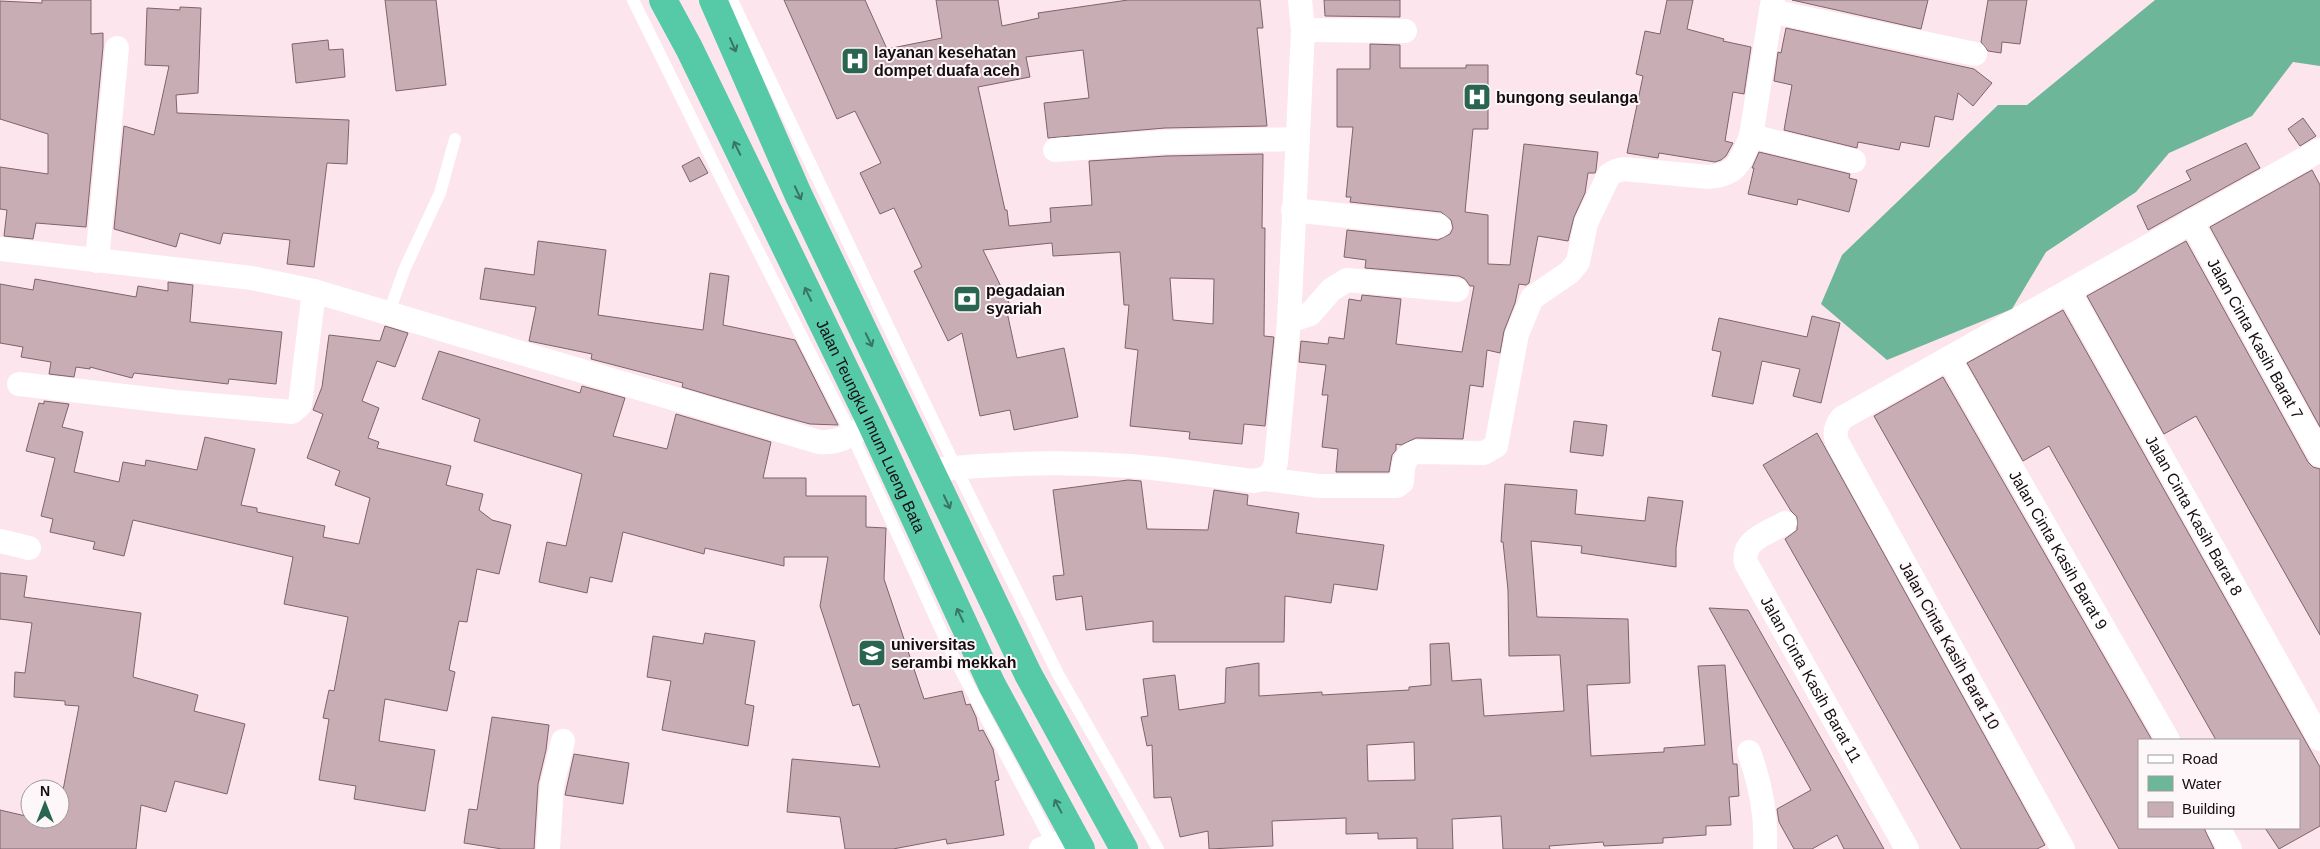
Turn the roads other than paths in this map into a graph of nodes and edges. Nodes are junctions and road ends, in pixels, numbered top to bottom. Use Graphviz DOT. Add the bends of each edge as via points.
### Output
graph roads {
  1 [pos="633,0"];
  2 [pos="663,0"];
  3 [pos="713,0"];
  4 [pos="732,0"];
  5 [pos="1300,0"];
  6 [pos="1772,6"];
  7 [pos="1303,30"];
  8 [pos="1405,31"];
  9 [pos="117,48"];
  10 [pos="1975,54"];
  11 [pos="1751,136"];
  12 [pos="455,138"];
  13 [pos="1298,138"];
  14 [pos="1055,150"];
  15 [pos="2317,158"];
  16 [pos="1854,161"];
  17 [pos="1293,210"];
  18 [pos="2191,222"];
  19 [pos="1439,226"];
  20 [pos="0,249"];
  21 [pos="97,261"];
  22 [pos="1457,290"];
  23 [pos="314,291"];
  24 [pos="2069,292"];
  25 [pos="389,312"];
  26 [pos="1289,321"];
  27 [pos="1949,359"];
  28 [pos="19,384"];
  29 [pos="861,429"];
  30 [pos="2320,455"];
  31 [pos="944,469"];
  32 [pos="1264,479"];
  33 [pos="1785,523"];
  34 [pos="0,541"];
  35 [pos="29,548"];
  36 [pos="1028,674"];
  37 [pos="992,685"];
  38 [pos="2167,739"];
  39 [pos="2320,739"];
  40 [pos="563,741"];
  41 [pos="1749,752"];
  42 [pos="2219,829"];
  43 [pos="1061,846"];
  44 [pos="548,849"];
  45 [pos="1124,849"];
  46 [pos="1158,849"];
  47 [pos="1765,849"];
  48 [pos="1907,849"];
  49 [pos="2063,849"];
  50 [pos="2230,849"];
  1 -- 29 [label="lane" via="789,313"];
  29 -- 2 [label="highway, Jalan Teungku Imum Lueng Bata, one-way" via="689,48"];
  3 -- 31 [label="highway, Jalan Teungku Imum Lueng Bata, one-way" via="798,194"];
  4 -- 31 [label="lane"];
  5 -- 7 [label="street"];
  6 -- 10 [label="street"];
  6 -- 11 [label="street"];
  7 -- 8 [label="street"];
  7 -- 13 [label="street"];
  9 -- 21 [label="street"];
  11 -- 16 [label="street"];
  11 -- 32 [label="street" via="1738,166 1720,176 1624,169 1609,175 1586,223 1578,262 1567,275 1532,298 1517,334 1496,446 1484,453 1409,454 1404,460 1402,482 1397,486 1319,486"];
  12 -- 25 [label="lane" via="440,193 405,268"];
  13 -- 14 [label="street" via="1165,142"];
  13 -- 17 [label="street"];
  15 -- 18 [label="street"];
  17 -- 19 [label="street"];
  17 -- 26 [label="street"];
  18 -- 24 [label="street"];
  18 -- 30 [label="street, Jalan Cinta Kasih Barat 7"];
  20 -- 21 [label="street"];
  21 -- 23 [label="street" via="252,278"];
  22 -- 26 [label="street" via="1347,280 1331,290 1310,314"];
  23 -- 25 [label="street"];
  23 -- 28 [label="street" via="300,405 292,412"];
  24 -- 27 [label="street"];
  24 -- 39 [label="street, Jalan Cinta Kasih Barat 8"];
  25 -- 29 [label="street" via="787,434 830,443 844,440"];
  26 -- 32 [label="street" via="1276,462 1274,470"];
  27 -- 38 [label="street, Jalan Cinta Kasih Barat 9"];
  27 -- 49 [label="street, Jalan Cinta Kasih Barat 10" via="1842,418 1837,423 1835,436"];
  37 -- 29 [label="highway, Jalan Teungku Imum Lueng Bata, one-way"];
  29 -- 43 [label="lane" via="953,656"];
  31 -- 32 [label="street" via="1059,462 1130,466 1254,481"];
  31 -- 36 [label="highway, Jalan Teungku Imum Lueng Bata, one-way"];
  31 -- 46 [label="lane"];
  33 -- 48 [label="street, Jalan Cinta Kasih Barat 11" via="1748,544 1744,555 1746,563"];
  34 -- 35 [label="street"];
  36 -- 37 [label="highway"];
  36 -- 45 [label="highway, Jalan Teungku Imum Lueng Bata"];
  43 -- 37 [label="highway, Jalan Teungku Imum Lueng Bata, one-way"];
  40 -- 44 [label="street" via="552,785"];
  41 -- 47 [label="street" via="1760,780 1766,821"];
  42 -- 50 [label="street"];
}
